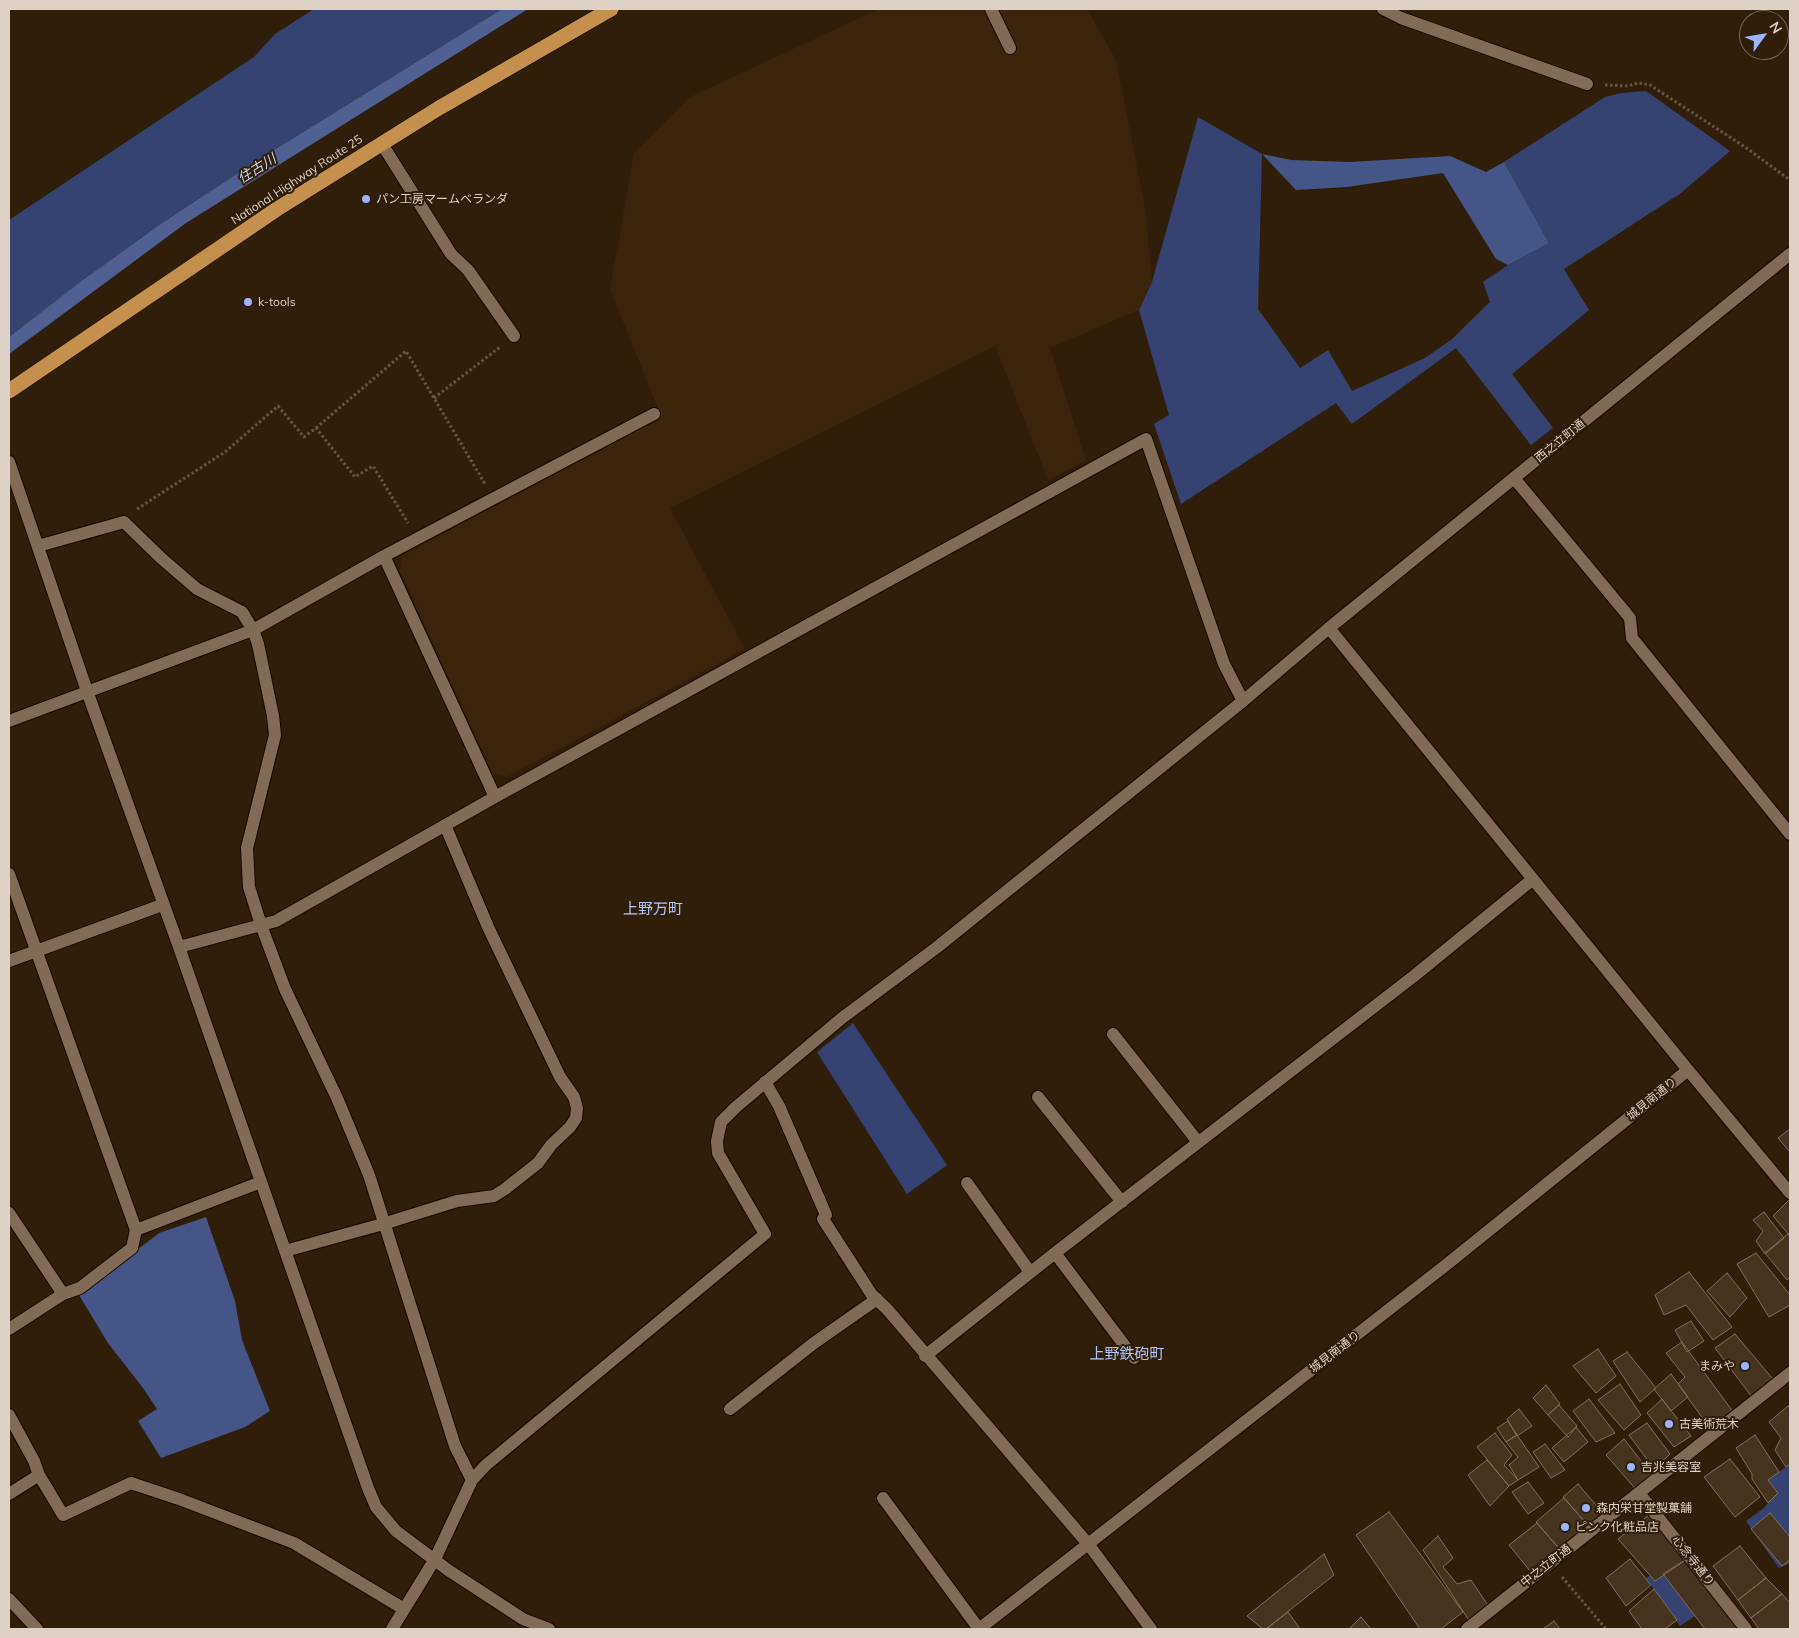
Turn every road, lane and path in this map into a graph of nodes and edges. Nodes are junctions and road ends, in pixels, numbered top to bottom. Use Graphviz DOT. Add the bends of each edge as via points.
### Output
graph roads {
  1 [pos="611,9"];
  2 [pos="991,9"];
  3 [pos="1383,9"];
  4 [pos="1010,48"];
  5 [pos="1586,84"];
  6 [pos="382,144"];
  7 [pos="1790,180"];
  8 [pos="1790,254"];
  9 [pos="514,336"];
  10 [pos="9,392"];
  11 [pos="434,398"];
  12 [pos="654,414"];
  13 [pos="316,428"];
  14 [pos="9,462"];
  15 [pos="1514,478"];
  16 [pos="493,497"];
  17 [pos="124,522"];
  18 [pos="417,538"];
  19 [pos="38,546"];
  20 [pos="384,556"];
  21 [pos="1329,628"];
  22 [pos="253,630"];
  23 [pos="87,691"];
  24 [pos="1243,701"];
  25 [pos="9,721"];
  26 [pos="495,797"];
  27 [pos="445,825"];
  28 [pos="1790,834"];
  29 [pos="9,874"];
  30 [pos="1533,879"];
  31 [pos="162,905"];
  32 [pos="261,925"];
  33 [pos="179,947"];
  34 [pos="36,951"];
  35 [pos="9,961"];
  36 [pos="1113,1034"];
  37 [pos="1688,1070"];
  38 [pos="765,1082"];
  39 [pos="1038,1097"];
  40 [pos="1198,1142"];
  41 [pos="261,1182"];
  42 [pos="967,1184"];
  43 [pos="1790,1193"];
  44 [pos="1122,1202"];
  45 [pos="9,1213"];
  46 [pos="383,1224"];
  47 [pos="136,1230"];
  48 [pos="285,1251"];
  49 [pos="1055,1253"];
  50 [pos="1030,1272"];
  51 [pos="63,1294"];
  52 [pos="877,1300"];
  53 [pos="9,1329"];
  54 [pos="925,1356"];
  55 [pos="1134,1358"];
  56 [pos="1790,1373"];
  57 [pos="730,1409"];
  58 [pos="9,1415"];
  59 [pos="39,1475"];
  60 [pos="472,1480"];
  61 [pos="1639,1493"];
  62 [pos="9,1494"];
  63 [pos="883,1498"];
  64 [pos="1089,1545"];
  65 [pos="435,1560"];
  66 [pos="1550,1564"];
  67 [pos="9,1599"];
  68 [pos="404,1610"];
  69 [pos="37,1629"];
  70 [pos="392,1629"];
  71 [pos="549,1629"];
  72 [pos="979,1629"];
  73 [pos="1151,1629"];
  74 [pos="1467,1629"];
  75 [pos="1606,1629"];
  76 [pos="1746,1629"];
  1 -- 6 [label="highway, National Highway Route 25"];
  2 -- 4 [label="street"];
  3 -- 5 [label="street"];
  5 -- 7 [label="path" via="1650,85"];
  6 -- 9 [label="street" via="451,254 468,270"];
  6 -- 10 [label="highway, National Highway Route 25" via="277,210"];
  8 -- 15 [label="street, 西之立町通"];
  9 -- 11 [label="path"];
  11 -- 13 [label="path" via="406,351"];
  11 -- 16 [label="path"];
  12 -- 16 [label="street"];
  13 -- 17 [label="path" via="304,437 278,406 225,452 131,513"];
  13 -- 18 [label="path" via="355,477 373,466"];
  14 -- 19 [label="street"];
  15 -- 21 [label="street, 西之立町通"];
  15 -- 28 [label="street" via="1630,618 1632,638"];
  16 -- 18 [label="street"];
  17 -- 19 [label="street"];
  17 -- 22 [label="street" via="197,589 242,612"];
  18 -- 20 [label="street"];
  19 -- 23 [label="street"];
  20 -- 22 [label="street"];
  20 -- 26 [label="street"];
  21 -- 24 [label="street, 西之立町通"];
  21 -- 30 [label="street"];
  22 -- 23 [label="street"];
  22 -- 32 [label="street" via="275,735 247,848 249,886"];
  23 -- 25 [label="street"];
  23 -- 31 [label="street"];
  24 -- 26 [label="street" via="1224,664 1146,439"];
  24 -- 38 [label="street, 西之立町通"];
  26 -- 27 [label="street"];
  27 -- 32 [label="street" via="276,921"];
  27 -- 46 [label="street" via="488,927 560,1077 574,1098 576,1118 538,1162 494,1196 457,1201"];
  29 -- 34 [label="street"];
  30 -- 37 [label="street"];
  30 -- 40 [label="street" via="1414,976"];
  31 -- 33 [label="street"];
  31 -- 34 [label="street"];
  32 -- 33 [label="street"];
  32 -- 46 [label="street" via="285,989 366,1166"];
  33 -- 41 [label="street"];
  34 -- 35 [label="street"];
  34 -- 47 [label="street"];
  36 -- 40 [label="street"];
  37 -- 43 [label="street"];
  37 -- 64 [label="street, 城見南通り"];
  38 -- 52 [label="street" via="779,1106 826,1215 823,1220"];
  38 -- 60 [label="street, 西之立町通" via="721,1122 717,1141 718,1153 766,1234"];
  39 -- 44 [label="street"];
  40 -- 44 [label="street"];
  41 -- 47 [label="street"];
  41 -- 48 [label="street"];
  42 -- 50 [label="street"];
  44 -- 49 [label="street"];
  45 -- 51 [label="street"];
  46 -- 48 [label="street"];
  46 -- 60 [label="street" via="455,1446"];
  47 -- 51 [label="street" via="132,1248 80,1288"];
  48 -- 65 [label="street" via="376,1507 396,1531"];
  49 -- 50 [label="street"];
  49 -- 55 [label="street"];
  50 -- 54 [label="street"];
  51 -- 53 [label="street"];
  52 -- 54 [label="street"];
  52 -- 57 [label="street" via="814,1343"];
  54 -- 64 [label="street"];
  56 -- 61 [label="street, 中之立町通"];
  58 -- 59 [label="street"];
  59 -- 62 [label="street"];
  59 -- 68 [label="street" via="63,1515 130,1483 179,1498 294,1543"];
  60 -- 65 [label="street"];
  61 -- 66 [label="street, 中之立町通"];
  61 -- 76 [label="street, 心念寺通り"];
  63 -- 72 [label="street"];
  64 -- 72 [label="street, 城見南通り"];
  64 -- 73 [label="street"];
  65 -- 68 [label="street"];
  65 -- 71 [label="street" via="524,1619"];
  66 -- 74 [label="street, 中之立町通"];
  66 -- 75 [label="path"];
  67 -- 69 [label="street"];
  68 -- 70 [label="street"];
}
